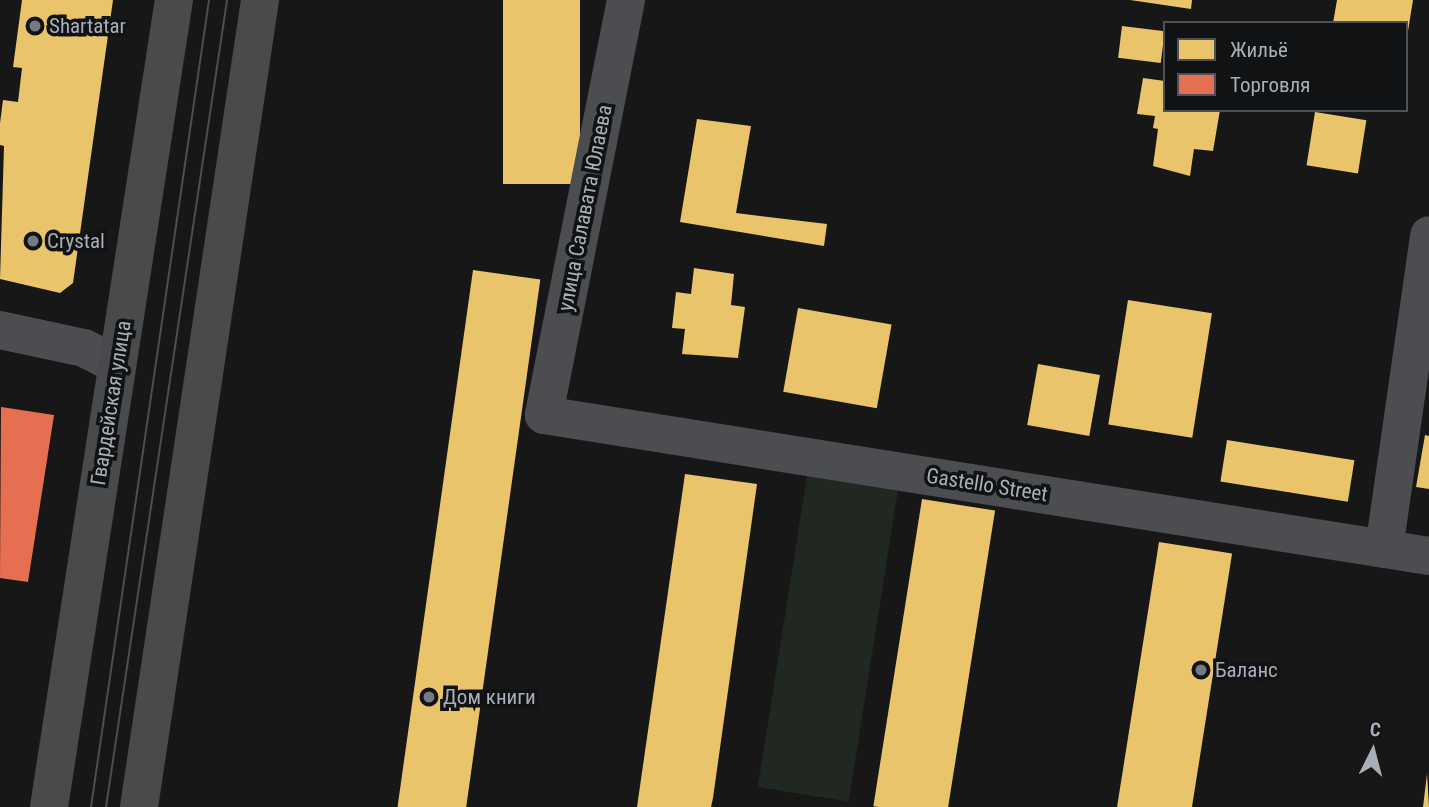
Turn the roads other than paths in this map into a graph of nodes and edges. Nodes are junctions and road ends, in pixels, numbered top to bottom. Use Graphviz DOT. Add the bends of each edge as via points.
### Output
graph roads {
  1 [pos="174,0"];
  2 [pos="260,0"];
  3 [pos="626,0"];
  4 [pos="1429,235"];
  5 [pos="0,330"];
  6 [pos="117,365"];
  7 [pos="544,415"];
  8 [pos="1384,549"];
  9 [pos="1429,556"];
  10 [pos="49,807"];
  11 [pos="139,807"];
  1 -- 6 [label="main road, Гвардейская улица"];
  2 -- 11 [label="main road"];
  3 -- 7 [label="street, улица Салавата Юлаева"];
  4 -- 8 [label="street"];
  5 -- 6 [label="street" via="84,348"];
  6 -- 10 [label="main road, Гвардейская улица"];
  7 -- 8 [label="street, Gastello Street"];
  8 -- 9 [label="street, Gastello Street"];
}
